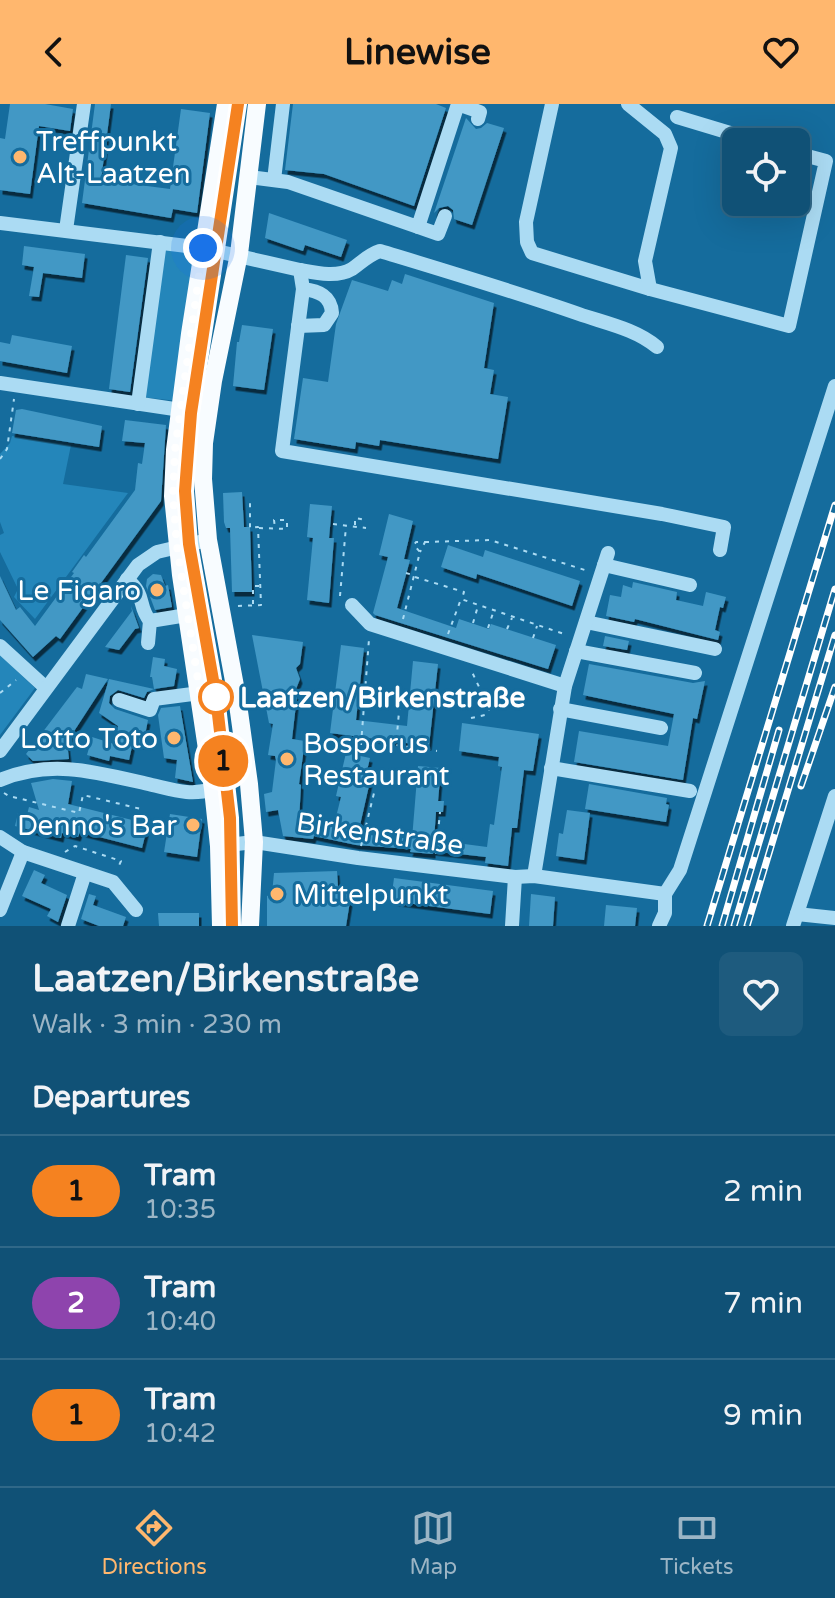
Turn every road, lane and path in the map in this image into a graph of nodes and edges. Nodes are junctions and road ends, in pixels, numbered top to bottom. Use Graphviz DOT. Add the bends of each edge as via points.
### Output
graph roads {
  1 [pos="84,104"];
  2 [pos="226,104"];
  3 [pos="257,104"];
  4 [pos="283,104"];
  5 [pos="459,104"];
  6 [pos="552,104"];
  7 [pos="628,104"];
  8 [pos="687,104"];
  9 [pos="677,117"];
  10 [pos="478,119"];
  11 [pos="722,131"];
  12 [pos="665,134"];
  13 [pos="810,157"];
  14 [pos="249,177"];
  15 [pos="274,180"];
  16 [pos="445,216"];
  17 [pos="0,223"];
  18 [pos="418,227"];
  19 [pos="66,230"];
  20 [pos="160,242"];
  21 [pos="203,248"];
  22 [pos="239,254"];
  23 [pos="300,270"];
  24 [pos="303,289"];
  25 [pos="650,289"];
  26 [pos="298,326"];
  27 [pos="657,347"];
  28 [pos="0,383"];
  29 [pos="16,386"];
  30 [pos="835,386"];
  31 [pos="138,404"];
  32 [pos="181,410"];
  33 [pos="0,459"];
  34 [pos="250,501"];
  35 [pos="366,520"];
  36 [pos="333,524"];
  37 [pos="346,526"];
  38 [pos="355,526"];
  39 [pos="258,527"];
  40 [pos="250,528"];
  41 [pos="275,528"];
  42 [pos="366,528"];
  43 [pos="259,535"];
  44 [pos="208,540"];
  45 [pos="425,542"];
  46 [pos="408,543"];
  47 [pos="414,545"];
  48 [pos="177,546"];
  49 [pos="720,550"];
  50 [pos="420,552"];
  51 [pos="604,564"];
  52 [pos="406,573"];
  53 [pos="414,576"];
  54 [pos="127,579"];
  55 [pos="690,585"];
  56 [pos="260,586"];
  57 [pos="253,599"];
  58 [pos="461,599"];
  59 [pos="468,601"];
  60 [pos="352,605"];
  61 [pos="478,605"];
  62 [pos="242,606"];
  63 [pos="253,606"];
  64 [pos="459,606"];
  65 [pos="220,607"];
  66 [pos="397,608"];
  67 [pos="494,610"];
  68 [pos="405,611"];
  69 [pos="187,615"];
  70 [pos="512,617"];
  71 [pos="150,621"];
  72 [pos="586,622"];
  73 [pos="473,623"];
  74 [pos="370,624"];
  75 [pos="537,625"];
  76 [pos="488,628"];
  77 [pos="507,629"];
  78 [pos="399,633"];
  79 [pos="533,638"];
  80 [pos="148,643"];
  81 [pos="578,645"];
  82 [pos="0,646"];
  83 [pos="444,647"];
  84 [pos="715,649"];
  85 [pos="474,656"];
  86 [pos="26,672"];
  87 [pos="695,673"];
  88 [pos="565,686"];
  89 [pos="46,688"];
  90 [pos="0,693"];
  91 [pos="200,693"];
  92 [pos="364,696"];
  93 [pos="119,700"];
  94 [pos="560,709"];
  95 [pos="471,718"];
  96 [pos="661,728"];
  97 [pos="361,745"];
  98 [pos="0,751"];
  99 [pos="437,751"];
  100 [pos="551,768"];
  101 [pos="0,780"];
  102 [pos="0,789"];
  103 [pos="213,789"];
  104 [pos="375,789"];
  105 [pos="690,791"];
  106 [pos="835,796"];
  107 [pos="141,809"];
  108 [pos="440,812"];
  109 [pos="0,837"];
  110 [pos="254,842"];
  111 [pos="219,846"];
  112 [pos="23,852"];
  113 [pos="358,858"];
  114 [pos="50,861"];
  115 [pos="435,867"];
  116 [pos="85,873"];
  117 [pos="534,876"];
  118 [pos="515,877"];
  119 [pos="113,882"];
  120 [pos="665,894"];
  121 [pos="0,910"];
  122 [pos="136,910"];
  123 [pos="835,918"];
  124 [pos="795,920"];
  125 [pos="68,926"];
  126 [pos="221,926"];
  127 [pos="250,926"];
  128 [pos="512,926"];
  129 [pos="659,926"];
  1 -- 19 [label="street"];
  2 -- 21 [label="main road"];
  3 -- 14 [label="main road"];
  4 -- 15 [label="street"];
  5 -- 10 [label="street" via="480,112"];
  5 -- 18 [label="street"];
  6 -- 25 [label="street" via="526,222 532,253"];
  7 -- 12 [label="street"];
  8 -- 9 [label="street"];
  9 -- 11 [label="street"];
  9 -- 12 [label="street"];
  12 -- 25 [label="street" via="671,157 645,261"];
  13 -- 25 [label="street" via="826,161 789,326"];
  14 -- 15 [label="street"];
  14 -- 22 [label="main road"];
  15 -- 18 [label="street"];
  16 -- 18 [label="street" via="438,234"];
  17 -- 19 [label="street"];
  19 -- 20 [label="street"];
  20 -- 21 [label="street"];
  20 -- 31 [label="street"];
  21 -- 22 [label="street"];
  21 -- 32 [label="main road"];
  22 -- 23 [label="street"];
  22 -- 44 [label="main road" via="204,443"];
  23 -- 24 [label="street"];
  23 -- 27 [label="street" via="349,271 380,251 645,336"];
  24 -- 26 [label="street"];
  24 -- 26 [label="street" via="328,298 332,313 324,325"];
  26 -- 49 [label="street" via="282,451 724,527"];
  28 -- 29 [label="street"];
  29 -- 31 [label="street"];
  29 -- 33 [label="path" via="7,449"];
  30 -- 120 [label="street" via="680,870"];
  31 -- 32 [label="street"];
  32 -- 48 [label="main road" via="173,496"];
  34 -- 40 [label="path"];
  35 -- 38 [label="path" via="355,518"];
  36 -- 37 [label="path"];
  37 -- 38 [label="path"];
  37 -- 60 [label="path" via="339,595"];
  38 -- 42 [label="path"];
  39 -- 40 [label="path"];
  39 -- 41 [label="path"];
  39 -- 43 [label="path"];
  40 -- 43 [label="path"];
  43 -- 56 [label="path"];
  44 -- 48 [label="street"];
  44 -- 65 [label="main road"];
  45 -- 47 [label="path"];
  45 -- 50 [label="path"];
  45 -- 51 [label="path" via="490,540"];
  46 -- 47 [label="path"];
  47 -- 50 [label="path"];
  48 -- 54 [label="street" via="149,555"];
  48 -- 69 [label="main road"];
  50 -- 53 [label="path"];
  51 -- 55 [label="street"];
  51 -- 72 [label="street"];
  52 -- 53 [label="path"];
  53 -- 58 [label="path" via="464,592"];
  53 -- 68 [label="path"];
  54 -- 71 [label="street" via="139,589"];
  54 -- 89 [label="street"];
  56 -- 57 [label="path" via="253,586"];
  56 -- 63 [label="path" via="261,605"];
  57 -- 62 [label="path"];
  57 -- 63 [label="path"];
  58 -- 59 [label="path"];
  58 -- 64 [label="path"];
  59 -- 61 [label="path"];
  59 -- 64 [label="path"];
  60 -- 74 [label="street"];
  61 -- 67 [label="path"];
  61 -- 73 [label="path"];
  62 -- 63 [label="path"];
  62 -- 65 [label="path"];
  64 -- 83 [label="path"];
  65 -- 110 [label="main road"];
  66 -- 68 [label="path"];
  67 -- 70 [label="path"];
  67 -- 76 [label="path"];
  68 -- 78 [label="path"];
  69 -- 71 [label="street"];
  69 -- 91 [label="main road"];
  70 -- 75 [label="path"];
  70 -- 77 [label="path"];
  71 -- 80 [label="street"];
  72 -- 81 [label="street"];
  72 -- 84 [label="street"];
  74 -- 78 [label="street"];
  74 -- 92 [label="path"];
  75 -- 79 [label="path"];
  75 -- 81 [label="path"];
  78 -- 83 [label="street"];
  81 -- 87 [label="street"];
  81 -- 88 [label="street"];
  82 -- 86 [label="street"];
  83 -- 85 [label="street"];
  85 -- 88 [label="street"];
  85 -- 95 [label="path" via="472,674 490,697 491,707 485,715"];
  86 -- 89 [label="street"];
  86 -- 90 [label="path"];
  88 -- 94 [label="street"];
  89 -- 98 [label="street"];
  91 -- 93 [label="street" via="154,699 150,710"];
  91 -- 103 [label="main road"];
  92 -- 97 [label="path"];
  92 -- 99 [label="path" via="400,701 396,745"];
  94 -- 96 [label="street"];
  94 -- 100 [label="street"];
  100 -- 105 [label="street"];
  100 -- 117 [label="street"];
  101 -- 103 [label="street" via="41,768 68,767 192,794"];
  102 -- 107 [label="path" via="9,796 79,813 83,795"];
  103 -- 111 [label="main road"];
  104 -- 113 [label="path"];
  106 -- 124 [label="street"];
  108 -- 115 [label="path"];
  109 -- 112 [label="street"];
  110 -- 111 [label="street, Birkenstraße"];
  110 -- 113 [label="street, Birkenstraße"];
  110 -- 127 [label="main road"];
  111 -- 126 [label="main road"];
  112 -- 114 [label="street"];
  112 -- 121 [label="street"];
  113 -- 115 [label="street, Birkenstraße"];
  114 -- 116 [label="street"];
  114 -- 119 [label="path" via="75,846 121,861"];
  115 -- 118 [label="street, Birkenstraße"];
  116 -- 119 [label="street"];
  116 -- 125 [label="street"];
  117 -- 118 [label="street, Birkenstraße"];
  117 -- 120 [label="street, Birkenstraße"];
  118 -- 128 [label="street"];
  119 -- 122 [label="street"];
  120 -- 129 [label="street"];
  123 -- 124 [label="street"];
}
